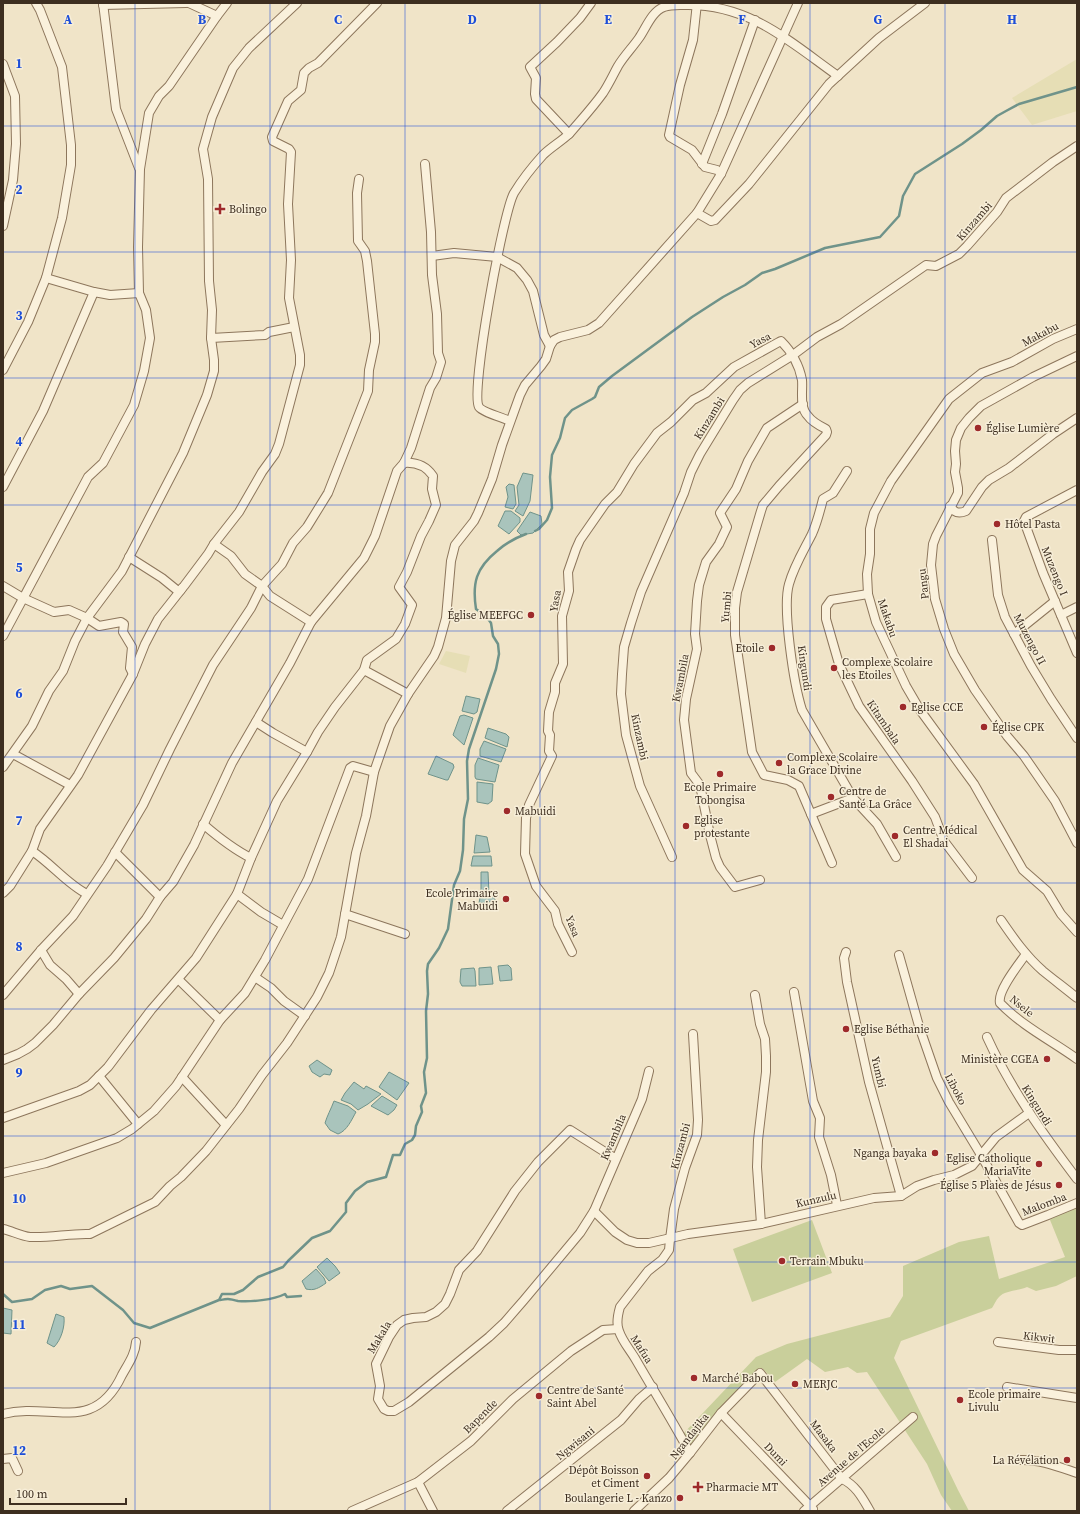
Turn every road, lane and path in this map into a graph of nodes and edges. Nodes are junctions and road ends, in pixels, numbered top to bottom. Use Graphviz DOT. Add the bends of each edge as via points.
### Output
graph roads {
  1 [pos="36,3"];
  2 [pos="187,3"];
  3 [pos="227,3"];
  4 [pos="297,3"];
  5 [pos="377,3"];
  6 [pos="591,3"];
  7 [pos="798,3"];
  8 [pos="925,3"];
  9 [pos="103,4"];
  10 [pos="697,4"];
  11 [pos="216,16"];
  12 [pos="755,20"];
  13 [pos="783,36"];
  14 [pos="3,64"];
  15 [pos="838,76"];
  16 [pos="569,134"];
  17 [pos="1077,146"];
  18 [pos="425,164"];
  19 [pos="702,164"];
  20 [pos="140,169"];
  21 [pos="721,174"];
  22 [pos="359,179"];
  23 [pos="697,213"];
  24 [pos="3,226"];
  25 [pos="432,256"];
  26 [pos="497,257"];
  27 [pos="46,278"];
  28 [pos="94,292"];
  29 [pos="139,294"];
  30 [pos="294,327"];
  31 [pos="1077,329"];
  32 [pos="211,338"];
  33 [pos="550,346"];
  34 [pos="793,355"];
  35 [pos="1077,356"];
  36 [pos="3,370"];
  37 [pos="803,404"];
  38 [pos="1077,418"];
  39 [pos="510,421"];
  40 [pos="404,463"];
  41 [pos="847,471"];
  42 [pos="3,488"];
  43 [pos="1077,490"];
  44 [pos="950,506"];
  45 [pos="992,540"];
  46 [pos="214,544"];
  47 [pos="129,557"];
  48 [pos="3,586"];
  49 [pos="184,586"];
  50 [pos="262,586"];
  51 [pos="868,594"];
  52 [pos="23,598"];
  53 [pos="1055,600"];
  54 [pos="1077,607"];
  55 [pos="1061,615"];
  56 [pos="87,618"];
  57 [pos="311,622"];
  58 [pos="1014,634"];
  59 [pos="3,636"];
  60 [pos="1077,653"];
  61 [pos="364,670"];
  62 [pos="133,674"];
  63 [pos="408,694"];
  64 [pos="256,722"];
  65 [pos="1077,738"];
  66 [pos="308,752"];
  67 [pos="13,754"];
  68 [pos="3,767"];
  69 [pos="374,772"];
  70 [pos="70,785"];
  71 [pos="853,798"];
  72 [pos="812,814"];
  73 [pos="203,824"];
  74 [pos="1077,843"];
  75 [pos="32,851"];
  76 [pos="115,852"];
  77 [pos="672,857"];
  78 [pos="896,857"];
  79 [pos="251,858"];
  80 [pos="832,863"];
  81 [pos="972,878"];
  82 [pos="760,880"];
  83 [pos="3,893"];
  84 [pos="87,894"];
  85 [pos="237,894"];
  86 [pos="160,897"];
  87 [pos="346,914"];
  88 [pos="1001,920"];
  89 [pos="283,925"];
  90 [pos="1077,932"];
  91 [pos="405,934"];
  92 [pos="41,950"];
  93 [pos="572,952"];
  94 [pos="846,952"];
  95 [pos="1026,954"];
  96 [pos="899,955"];
  97 [pos="255,977"];
  98 [pos="179,980"];
  99 [pos="794,992"];
  100 [pos="79,994"];
  101 [pos="3,995"];
  102 [pos="756,995"];
  103 [pos="1077,998"];
  104 [pos="305,1016"];
  105 [pos="220,1020"];
  106 [pos="693,1034"];
  107 [pos="987,1037"];
  108 [pos="1077,1059"];
  109 [pos="3,1060"];
  110 [pos="650,1071"];
  111 [pos="99,1076"];
  112 [pos="182,1078"];
  113 [pos="1029,1113"];
  114 [pos="3,1118"];
  115 [pos="138,1124"];
  116 [pos="226,1125"];
  117 [pos="981,1155"];
  118 [pos="616,1159"];
  119 [pos="3,1173"];
  120 [pos="1077,1179"];
  121 [pos="901,1196"];
  122 [pos="1077,1203"];
  123 [pos="837,1205"];
  124 [pos="594,1211"];
  125 [pos="1019,1223"];
  126 [pos="761,1224"];
  127 [pos="3,1229"];
  128 [pos="670,1239"];
  129 [pos="618,1329"];
  130 [pos="136,1342"];
  131 [pos="998,1342"];
  132 [pos="1077,1350"];
  133 [pos="760,1374"];
  134 [pos="653,1387"];
  135 [pos="1006,1387"];
  136 [pos="1077,1398"];
  137 [pos="721,1413"];
  138 [pos="3,1414"];
  139 [pos="913,1417"];
  140 [pos="690,1453"];
  141 [pos="3,1459"];
  142 [pos="1020,1460"];
  143 [pos="18,1471"];
  144 [pos="1077,1473"];
  145 [pos="842,1479"];
  146 [pos="418,1482"];
  147 [pos="642,1508"];
  148 [pos="810,1510"];
  149 [pos="352,1511"];
  150 [pos="433,1511"];
  151 [pos="507,1511"];
  152 [pos="634,1511"];
  153 [pos="870,1511"];
  1 -- 27 [label="street" via="61,61 71,145 71,165 62,218"];
  2 -- 9 [label="street"];
  2 -- 11 [label="street"];
  3 -- 11 [label="street"];
  4 -- 32 [label="street" via="249,48 232,68 203,149 208,179"];
  5 -- 30 [label="street" via="318,63 306,70 301,90 288,101 272,137 272,140 290,152 289,298"];
  6 -- 16 [label="street" via="557,42 530,66 536,78 536,99"];
  7 -- 13 [label="street"];
  8 -- 15 [label="street" via="879,38"];
  9 -- 20 [label="street" via="116,109"];
  10 -- 12 [label="street" via="721,8"];
  10 -- 16 [label="street" via="665,6 655,14 618,66 602,94"];
  10 -- 19 [label="street" via="693,40 669,135 691,149"];
  11 -- 20 [label="street" via="149,113"];
  12 -- 13 [label="street"];
  12 -- 19 [label="street"];
  13 -- 15 [label="street"];
  13 -- 21 [label="street"];
  14 -- 24 [label="street" via="15,96 16,144 13,180"];
  15 -- 23 [label="street" via="749,184 715,220 711,221"];
  16 -- 26 [label="street" via="544,154 513,195"];
  17 -- 34 [label="street, Kinzambi" via="1006,198 998,212 959,254 938,265 926,265"];
  18 -- 25 [label="street"];
  19 -- 21 [label="street"];
  20 -- 29 [label="street"];
  21 -- 23 [label="street"];
  22 -- 50 [label="street" via="358,241 365,251 367,261 375,334 368,391 328,493 307,527 293,543 282,564"];
  23 -- 33 [label="street" via="599,323 588,330 560,336"];
  25 -- 26 [label="street" via="454,253"];
  25 -- 40 [label="street" via="438,353 441,362"];
  26 -- 33 [label="street" via="517,268 527,280 533,291 544,335"];
  26 -- 39 [label="street" via="483,347 478,404 482,409"];
  27 -- 28 [label="street"];
  27 -- 36 [label="street" via="28,322"];
  28 -- 29 [label="street" via="110,295"];
  28 -- 42 [label="street" via="43,411"];
  29 -- 52 [label="street" via="146,310 150,336 144,372 134,405 102,463 88,477"];
  30 -- 32 [label="street" via="265,335"];
  30 -- 46 [label="street" via="300,366 279,444 239,512"];
  31 -- 51 [label="street, Makabu" via="1012,362 982,373 949,399 891,481 874,513 870,529"];
  32 -- 47 [label="street" via="214,371 206,395 183,452"];
  33 -- 39 [label="street" via="542,366 525,385"];
  34 -- 37 [label="street, Yumbi" via="802,379"];
  34 -- 77 [label="street, Kinzambi" via="740,390 700,454 642,592 624,647 621,694 626,735 640,786"];
  34 -- 93 [label="street, Yasa" via="781,341 734,367 706,393 693,400 654,436 576,549 568,572 569,591 562,616 563,664 555,683 549,712 548,731 552,756 529,805 524,843 527,863 536,886 555,911 558,924"];
  35 -- 44 [label="street, Pangu" via="981,406 961,428 955,451 958,493"];
  37 -- 72 [label="street, Yumbi" via="808,417 827,432 763,506 737,592 735,635 752,752 764,775 788,780 799,786"];
  37 -- 82 [label="street, Kwambila" via="767,428 748,461 736,490 720,513 727,527 706,562 699,585 695,634 697,649 684,720 691,773 700,785 720,867 735,887"];
  38 -- 44 [label="street" via="989,480 982,486 966,511 956,513"];
  39 -- 63 [label="street" via="478,513 455,545 451,561 446,618 438,647"];
  40 -- 57 [label="street" via="397,471 375,536 364,558"];
  40 -- 61 [label="street" via="418,464 433,476 432,489 436,505 399,587 412,605 405,624 396,639 367,660"];
  41 -- 71 [label="street, Kingundi" via="833,493 823,499 814,528 788,586 787,610 796,684 802,710"];
  43 -- 53 [label="street, Muzengo I" via="1024,519"];
  44 -- 74 [label="street, Pangu" via="933,544 931,565 935,599 944,629 954,654 975,690 1055,801"];
  45 -- 58 [label="street, Muzengo II" via="998,595"];
  46 -- 49 [label="street"];
  46 -- 50 [label="street" via="231,556 245,574"];
  47 -- 49 [label="street" via="178,591"];
  47 -- 56 [label="street" via="119,576"];
  48 -- 52 [label="street"];
  49 -- 62 [label="street" via="158,619"];
  50 -- 57 [label="street" via="270,596"];
  50 -- 76 [label="street" via="206,676 150,792"];
  51 -- 81 [label="street, Kitambala" via="831,600 826,607 826,619 839,664 860,706 912,781 934,817 944,841"];
  51 -- 90 [label="street, Makabu" via="880,632 910,693 974,784 1023,870 1047,891 1061,914"];
  52 -- 56 [label="street" via="54,612 69,610"];
  52 -- 59 [label="street"];
  53 -- 55 [label="street, Muzengo I"];
  53 -- 58 [label="street"];
  54 -- 55 [label="street"];
  55 -- 60 [label="street, Muzengo I"];
  56 -- 62 [label="street" via="99,626 118,622 124,624 123,632 132,647 130,668"];
  56 -- 67 [label="street" via="63,671"];
  57 -- 64 [label="street"];
  58 -- 65 [label="street, Muzengo II" via="1051,699"];
  61 -- 63 [label="street"];
  61 -- 66 [label="street" via="318,732"];
  62 -- 70 [label="street" via="78,775"];
  63 -- 69 [label="street" via="390,726"];
  64 -- 66 [label="street"];
  64 -- 73 [label="street" via="232,763"];
  66 -- 79 [label="street" via="277,801"];
  67 -- 68 [label="street"];
  67 -- 70 [label="street"];
  69 -- 87 [label="street"];
  69 -- 89 [label="street" via="353,766 350,768 308,879"];
  70 -- 75 [label="street" via="40,829"];
  71 -- 72 [label="street"];
  71 -- 78 [label="street, Kingundi" via="877,824"];
  72 -- 80 [label="street, Yumbi"];
  73 -- 79 [label="street" via="228,845"];
  73 -- 86 [label="street" via="173,882"];
  75 -- 83 [label="street"];
  75 -- 84 [label="street"];
  76 -- 84 [label="street"];
  76 -- 86 [label="street"];
  79 -- 85 [label="street"];
  84 -- 92 [label="street" via="73,916"];
  85 -- 89 [label="street"];
  85 -- 98 [label="street"];
  86 -- 100 [label="street" via="146,919 114,958"];
  87 -- 91 [label="street"];
  87 -- 104 [label="street" via="329,973"];
  88 -- 95 [label="street"];
  89 -- 97 [label="street"];
  92 -- 100 [label="street" via="50,965"];
  92 -- 101 [label="street"];
  94 -- 121 [label="street, Yumbi" via="844,958 848,982 865,1062"];
  95 -- 103 [label="street"];
  95 -- 108 [label="street, Nsele" via="1004,987 1000,1003 1040,1035"];
  96 -- 117 [label="street, Liboko" via="937,1078"];
  97 -- 104 [label="street"];
  97 -- 105 [label="street" via="245,993"];
  98 -- 105 [label="street"];
  98 -- 111 [label="street" via="151,1010"];
  99 -- 123 [label="street" via="813,1101 820,1118 819,1137"];
  100 -- 109 [label="street" via="35,1042 18,1054"];
  102 -- 126 [label="street" via="766,1056 757,1167"];
  104 -- 116 [label="street"];
  105 -- 112 [label="street"];
  106 -- 128 [label="street, Kinzambi" via="697,1135 674,1210"];
  107 -- 113 [label="street, Kingundi" via="1000,1066"];
  110 -- 118 [label="street, Kwambila" via="642,1099"];
  111 -- 114 [label="street" via="79,1091"];
  111 -- 115 [label="street"];
  112 -- 115 [label="street" via="164,1100"];
  112 -- 116 [label="street"];
  113 -- 117 [label="street, Kunzulu" via="996,1137"];
  113 -- 120 [label="street, Kingundi"];
  115 -- 119 [label="street" via="117,1138 80,1152"];
  116 -- 127 [label="street" via="206,1151 155,1202 90,1234 29,1237"];
  117 -- 121 [label="street, Kunzulu" via="972,1166 954,1176 917,1186"];
  117 -- 125 [label="street, Liboko"];
  118 -- 124 [label="street, Kwambila"];
  118 -- 124 [label="street, Makala" via="570,1130 547,1152 515,1190 477,1251 459,1270 444,1304 426,1317 404,1320 389,1337 376,1364 380,1386 378,1399 384,1409 394,1411 409,1402 489,1337 580,1233"];
  121 -- 123 [label="street, Kunzulu"];
  122 -- 125 [label="street, Malomba" via="1031,1222 1022,1225"];
  123 -- 126 [label="street, Kunzulu"];
  124 -- 128 [label="street, Kunzulu" via="615,1232 631,1242 649,1243"];
  126 -- 128 [label="street, Kunzulu" via="688,1234"];
  128 -- 129 [label="street, Mafua" via="670,1250 648,1271 620,1307"];
  129 -- 134 [label="street, Mafua"];
  129 -- 146 [label="street, Bapende" via="603,1330 571,1351 513,1400 471,1441"];
  130 -- 138 [label="street" via="134,1355 117,1387 98,1405 74,1413 48,1411"];
  131 -- 132 [label="street, Kikwit"];
  133 -- 137 [label="street, Ngandajika"];
  133 -- 145 [label="street, Masaka"];
  134 -- 140 [label="street, Mafua"];
  134 -- 151 [label="street, Ngwisani" via="621,1420"];
  135 -- 136 [label="street"];
  137 -- 140 [label="street, Ngandajika"];
  137 -- 148 [label="street, Dumi"];
  139 -- 145 [label="street, Avenue de l'Ecole"];
  140 -- 147 [label="street, Ngandajika"];
  141 -- 143 [label="street" via="12,1458"];
  142 -- 144 [label="street" via="1039,1462"];
  145 -- 148 [label="street, Avenue de l'Ecole"];
  145 -- 153 [label="street, Masaka" via="852,1485"];
  146 -- 149 [label="street, Bapende"];
  146 -- 150 [label="street"];
  147 -- 152 [label="street, Ngandajika"];
}
